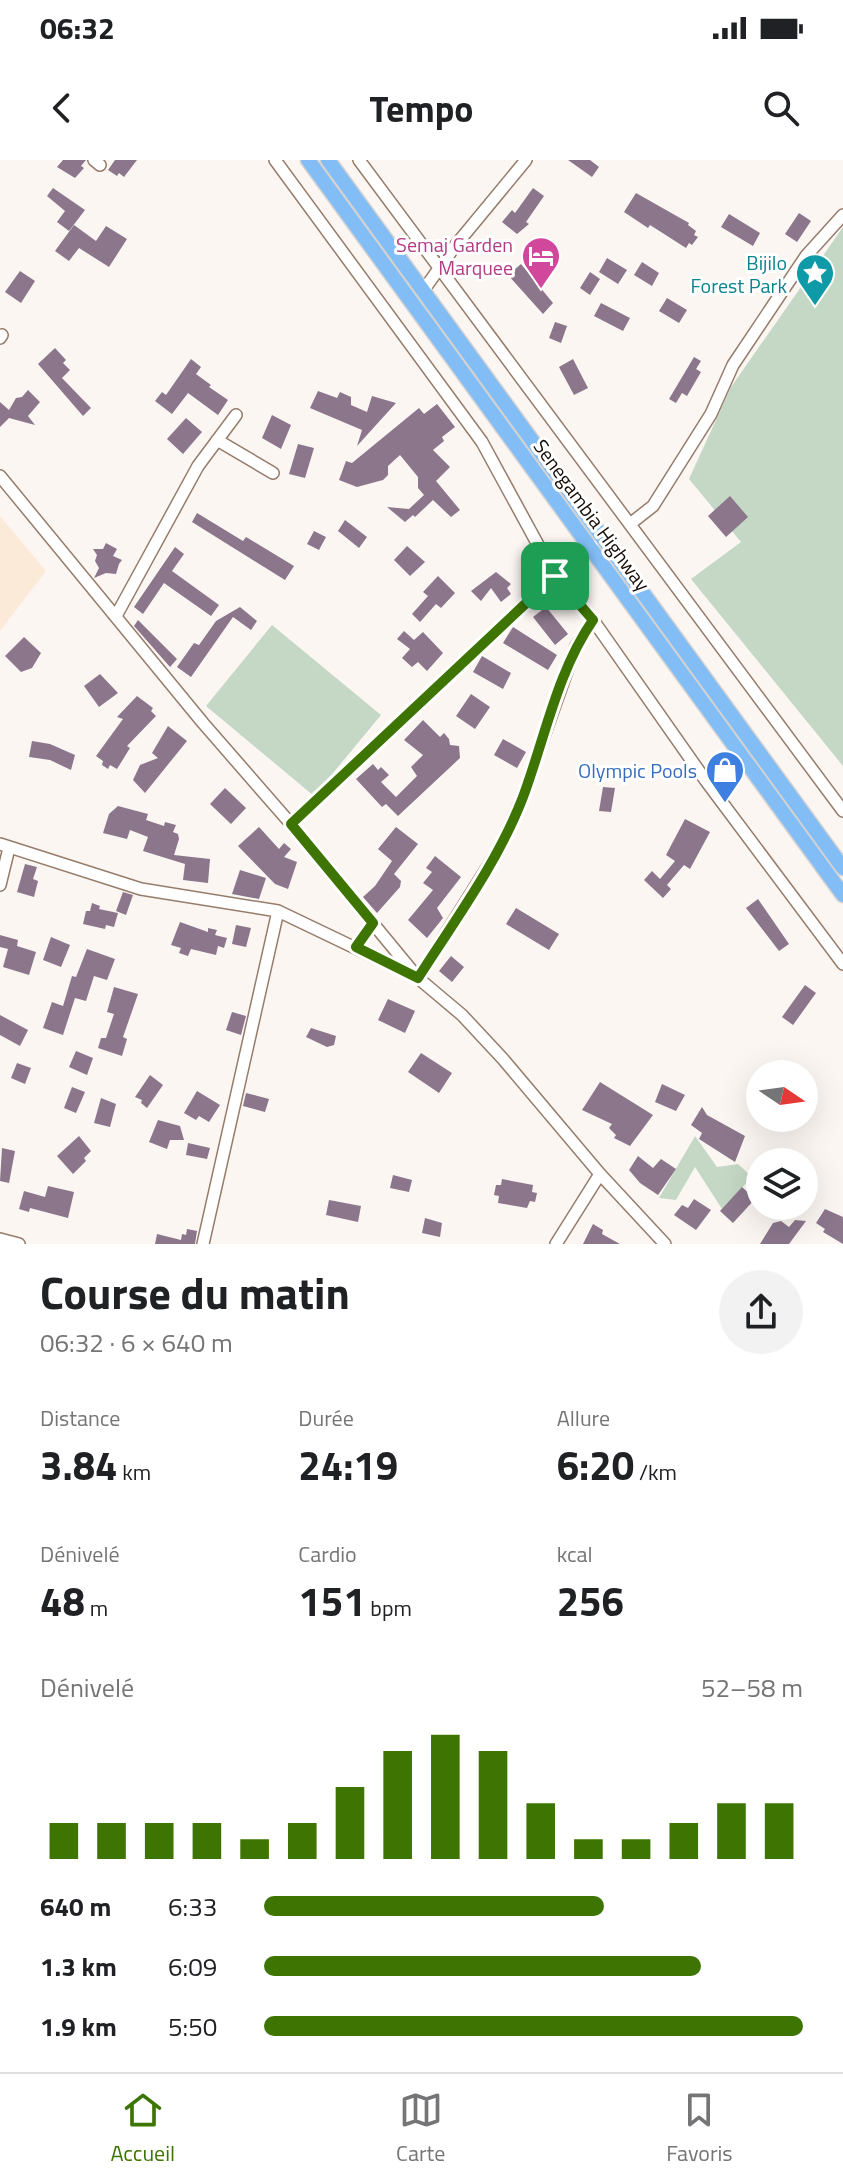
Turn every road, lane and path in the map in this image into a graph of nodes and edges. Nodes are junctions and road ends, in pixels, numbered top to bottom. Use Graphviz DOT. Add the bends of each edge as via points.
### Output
graph roads {
  1 [pos="275,160"];
  2 [pos="308,160"];
  3 [pos="328,160"];
  4 [pos="359,160"];
  5 [pos="526,160"];
  6 [pos="843,215"];
  7 [pos="440,268"];
  8 [pos="423,291"];
  9 [pos="236,415"];
  10 [pos="217,440"];
  11 [pos="273,473"];
  12 [pos="0,476"];
  13 [pos="630,524"];
  14 [pos="592,546"];
  15 [pos="555,576"];
  16 [pos="116,616"];
  17 [pos="593,620"];
  18 [pos="843,811"];
  19 [pos="291,824"];
  20 [pos="4,846"];
  21 [pos="843,868"];
  22 [pos="0,885"];
  23 [pos="843,895"];
  24 [pos="278,911"];
  25 [pos="373,923"];
  26 [pos="356,947"];
  27 [pos="843,964"];
  28 [pos="418,978"];
  29 [pos="600,1174"];
  30 [pos="0,1239"];
  31 [pos="19,1244"];
  32 [pos="203,1244"];
  33 [pos="556,1244"];
  34 [pos="665,1244"];
  1 -- 15 [label="street" via="482,442"];
  2 -- 14 [label="main road, Senegambia Highway"];
  3 -- 8 [label="main road, Senegambia Highway"];
  4 -- 7 [label="street"];
  5 -- 7 [label="street"];
  6 -- 13 [label="street" via="806,256 733,365 711,414 653,506"];
  7 -- 8 [label="street"];
  7 -- 13 [label="street"];
  8 -- 21 [label="main road, Senegambia Highway"];
  9 -- 10 [label="street"];
  10 -- 11 [label="street"];
  10 -- 16 [label="street"];
  12 -- 16 [label="street"];
  13 -- 18 [label="street"];
  14 -- 15 [label="street"];
  14 -- 23 [label="main road, Senegambia Highway"];
  15 -- 17 [label="street"];
  15 -- 19 [label="street"];
  16 -- 19 [label="street"];
  17 -- 27 [label="street"];
  17 -- 28 [label="street" via="576,646 502,844"];
  19 -- 25 [label="street"];
  20 -- 22 [label="street"];
  20 -- 24 [label="street" via="141,889"];
  24 -- 26 [label="street"];
  24 -- 32 [label="street"];
  25 -- 26 [label="street"];
  25 -- 28 [label="street"];
  26 -- 28 [label="street"];
  28 -- 29 [label="street" via="493,1048"];
  29 -- 33 [label="street"];
  29 -- 34 [label="street"];
  30 -- 31 [label="street"];
}
